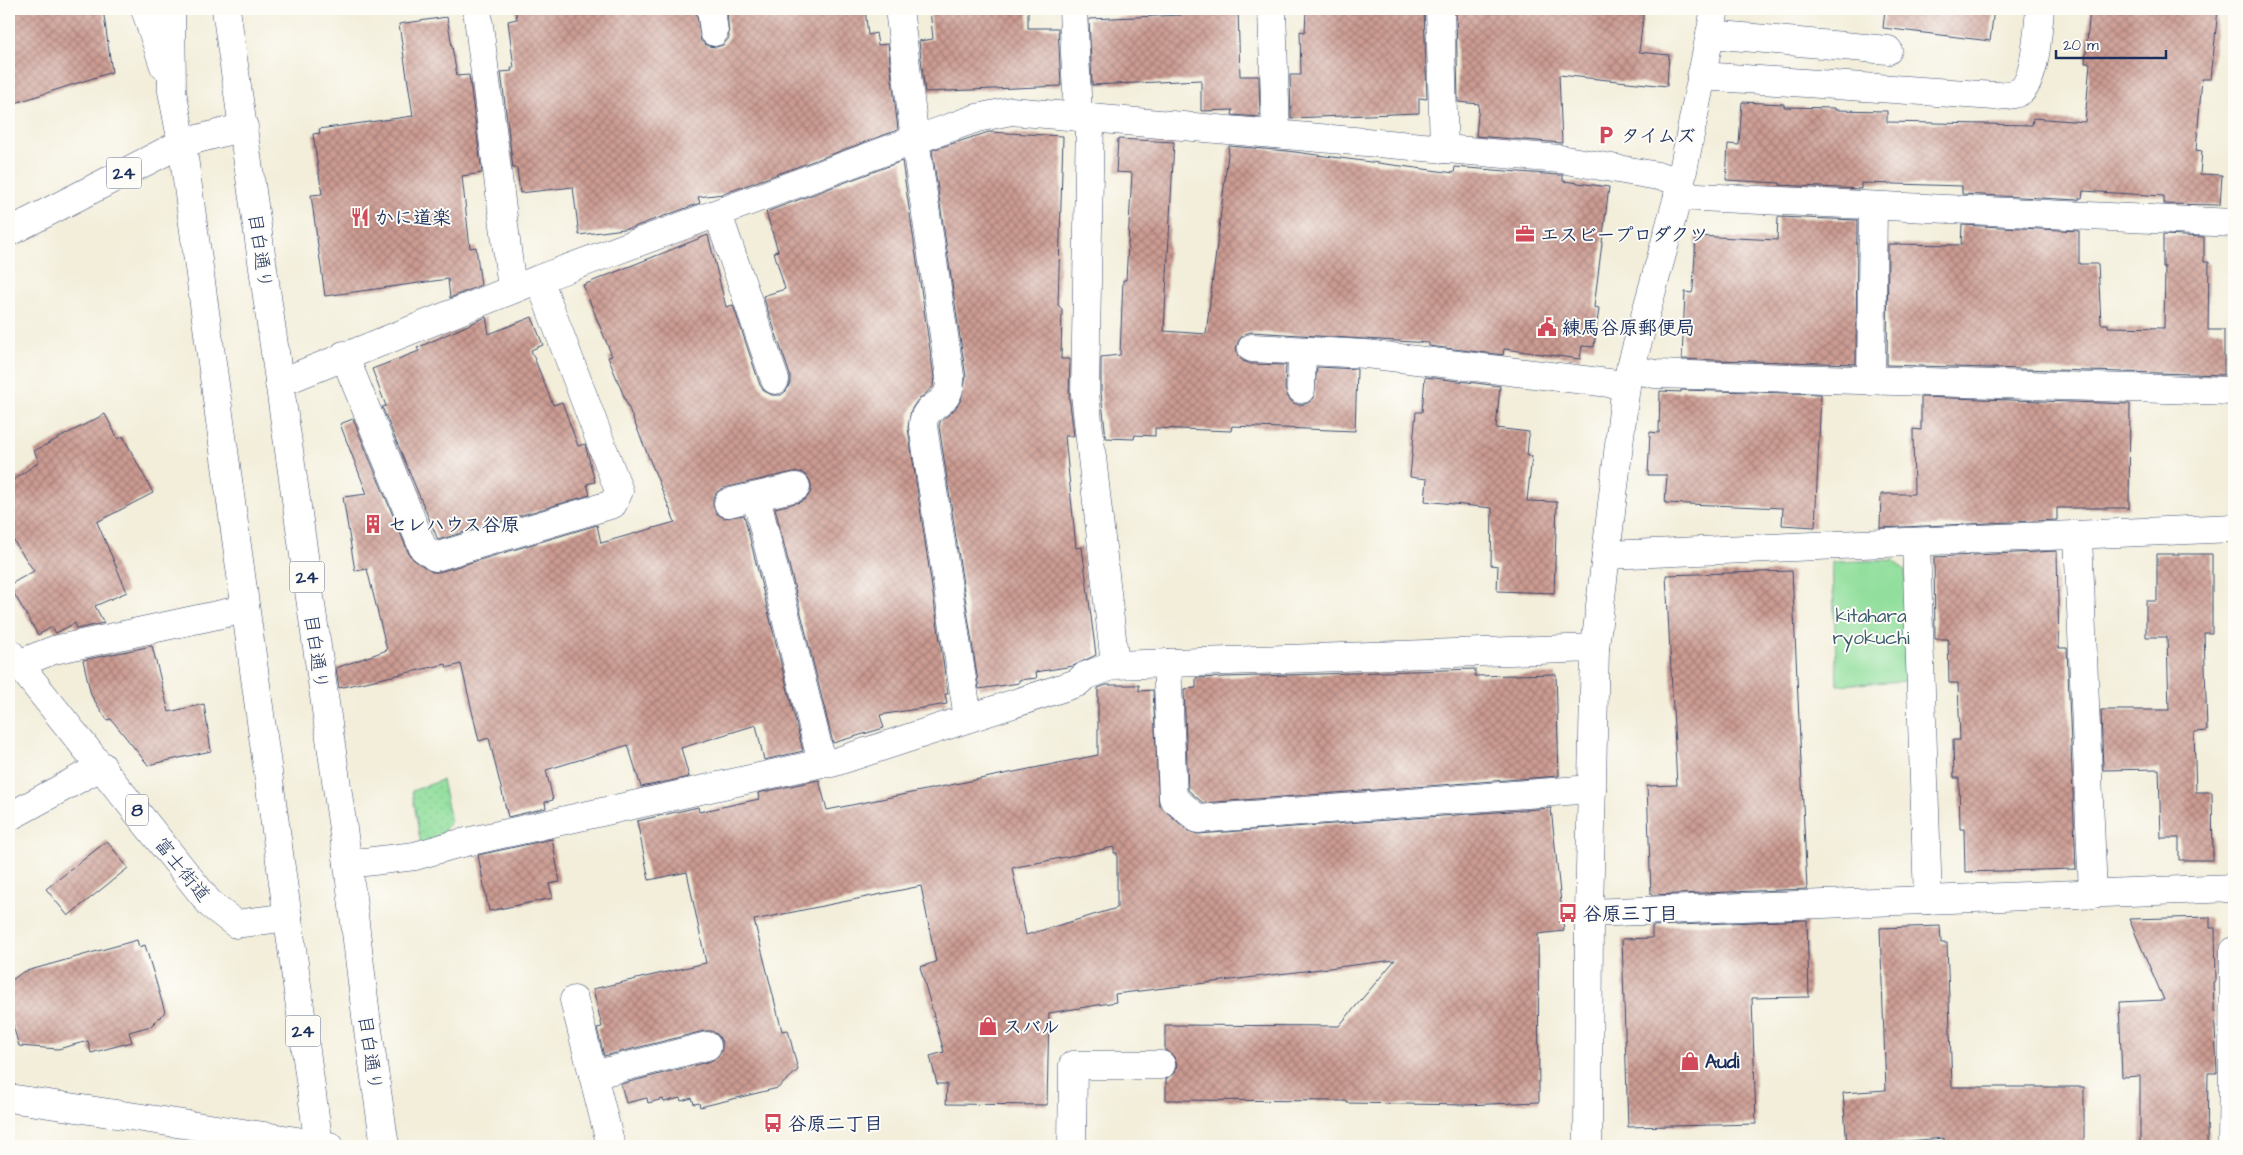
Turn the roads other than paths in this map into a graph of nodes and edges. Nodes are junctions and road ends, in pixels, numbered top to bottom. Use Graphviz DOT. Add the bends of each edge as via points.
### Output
graph roads {
  1 [pos="145,9"];
  2 [pos="171,9"];
  3 [pos="226,9"];
  4 [pos="477,9"];
  5 [pos="899,9"];
  6 [pos="1073,9"];
  7 [pos="1272,9"];
  8 [pos="1440,9"];
  9 [pos="2040,9"];
  10 [pos="1712,21"];
  11 [pos="1888,50"];
  12 [pos="1701,76"];
  13 [pos="172,91"];
  14 [pos="1084,117"];
  15 [pos="244,127"];
  16 [pos="1276,134"];
  17 [pos="915,140"];
  18 [pos="182,144"];
  19 [pos="1444,149"];
  20 [pos="1679,188"];
  21 [pos="1873,206"];
  22 [pos="718,214"];
  23 [pos="2234,223"];
  24 [pos="9,232"];
  25 [pos="539,279"];
  26 [pos="512,290"];
  27 [pos="1252,348"];
  28 [pos="1302,351"];
  29 [pos="344,355"];
  30 [pos="1628,377"];
  31 [pos="775,380"];
  32 [pos="1871,381"];
  33 [pos="279,383"];
  34 [pos="1301,389"];
  35 [pos="2234,390"];
  36 [pos="796,487"];
  37 [pos="756,497"];
  38 [pos="728,503"];
  39 [pos="2234,528"];
  40 [pos="2078,536"];
  41 [pos="1916,542"];
  42 [pos="1606,555"];
  43 [pos="245,609"];
  44 [pos="1595,648"];
  45 [pos="12,656"];
  46 [pos="1167,664"];
  47 [pos="1115,665"];
  48 [pos="968,718"];
  49 [pos="822,763"];
  50 [pos="102,766"];
  51 [pos="1592,789"];
  52 [pos="9,817"];
  53 [pos="348,864"];
  54 [pos="2234,888"];
  55 [pos="2093,894"];
  56 [pos="1928,900"];
  57 [pos="1589,913"];
  58 [pos="288,917"];
  59 [pos="2234,951"];
  60 [pos="574,1000"];
  61 [pos="708,1046"];
  62 [pos="1161,1065"];
  63 [pos="593,1075"];
  64 [pos="9,1098"];
  65 [pos="323,1146"];
  66 [pos="385,1146"];
  67 [pos="611,1146"];
  68 [pos="1072,1146"];
  69 [pos="1588,1146"];
  70 [pos="2232,1146"];
  1 -- 13 [label="street, 24"];
  2 -- 13 [label="street, 24"];
  3 -- 15 [label="street, 目白通り / 24"];
  4 -- 26 [label="street"];
  5 -- 17 [label="street"];
  6 -- 14 [label="street"];
  7 -- 16 [label="street"];
  8 -- 19 [label="street"];
  9 -- 12 [label="street" via="2030,78 2022,90 2011,95"];
  10 -- 11 [label="street"];
  10 -- 12 [label="street"];
  12 -- 20 [label="street"];
  13 -- 18 [label="street, 24"];
  14 -- 16 [label="street"];
  14 -- 17 [label="street" via="1011,111 977,118"];
  14 -- 47 [label="street" via="1085,394"];
  15 -- 18 [label="street, 24"];
  15 -- 33 [label="street, 目白通り / 24"];
  16 -- 19 [label="street"];
  17 -- 22 [label="street"];
  17 -- 48 [label="street" via="950,386 942,402 927,411 923,426"];
  18 -- 24 [label="street, 24"];
  18 -- 43 [label="street, 24"];
  19 -- 20 [label="street" via="1560,159"];
  20 -- 21 [label="street"];
  20 -- 30 [label="street"];
  21 -- 23 [label="street"];
  21 -- 32 [label="street"];
  22 -- 25 [label="street"];
  22 -- 31 [label="street"];
  25 -- 26 [label="street"];
  25 -- 29 [label="street" via="620,491 613,504 435,557 423,548"];
  26 -- 29 [label="street"];
  27 -- 28 [label="street"];
  28 -- 30 [label="street"];
  28 -- 34 [label="street"];
  29 -- 33 [label="street"];
  30 -- 32 [label="street" via="1654,374"];
  30 -- 42 [label="street"];
  32 -- 35 [label="street"];
  33 -- 53 [label="street, 目白通り / 24"];
  36 -- 37 [label="street"];
  37 -- 38 [label="street"];
  37 -- 49 [label="street"];
  39 -- 40 [label="street"];
  40 -- 41 [label="street"];
  40 -- 55 [label="street"];
  41 -- 42 [label="street"];
  41 -- 56 [label="street"];
  42 -- 44 [label="street"];
  43 -- 45 [label="street"];
  43 -- 58 [label="street, 24"];
  44 -- 46 [label="street"];
  44 -- 51 [label="street"];
  45 -- 50 [label="street, 富士街道 / 8"];
  46 -- 47 [label="street"];
  46 -- 51 [label="street" via="1173,798 1198,819"];
  47 -- 48 [label="street" via="1077,683"];
  48 -- 49 [label="street" via="832,763"];
  49 -- 53 [label="street" via="416,856"];
  50 -- 52 [label="street"];
  50 -- 58 [label="street, 富士街道 / 8" via="211,905 236,924"];
  51 -- 57 [label="street"];
  53 -- 66 [label="street, 目白通り / 24"];
  54 -- 55 [label="street"];
  55 -- 56 [label="street"];
  56 -- 57 [label="street"];
  57 -- 69 [label="street"];
  58 -- 65 [label="street, 24"];
  59 -- 70 [label="street"];
  60 -- 63 [label="street"];
  61 -- 63 [label="street"];
  62 -- 68 [label="street" via="1073,1065"];
  63 -- 67 [label="street"];
  64 -- 65 [label="street"];
}
